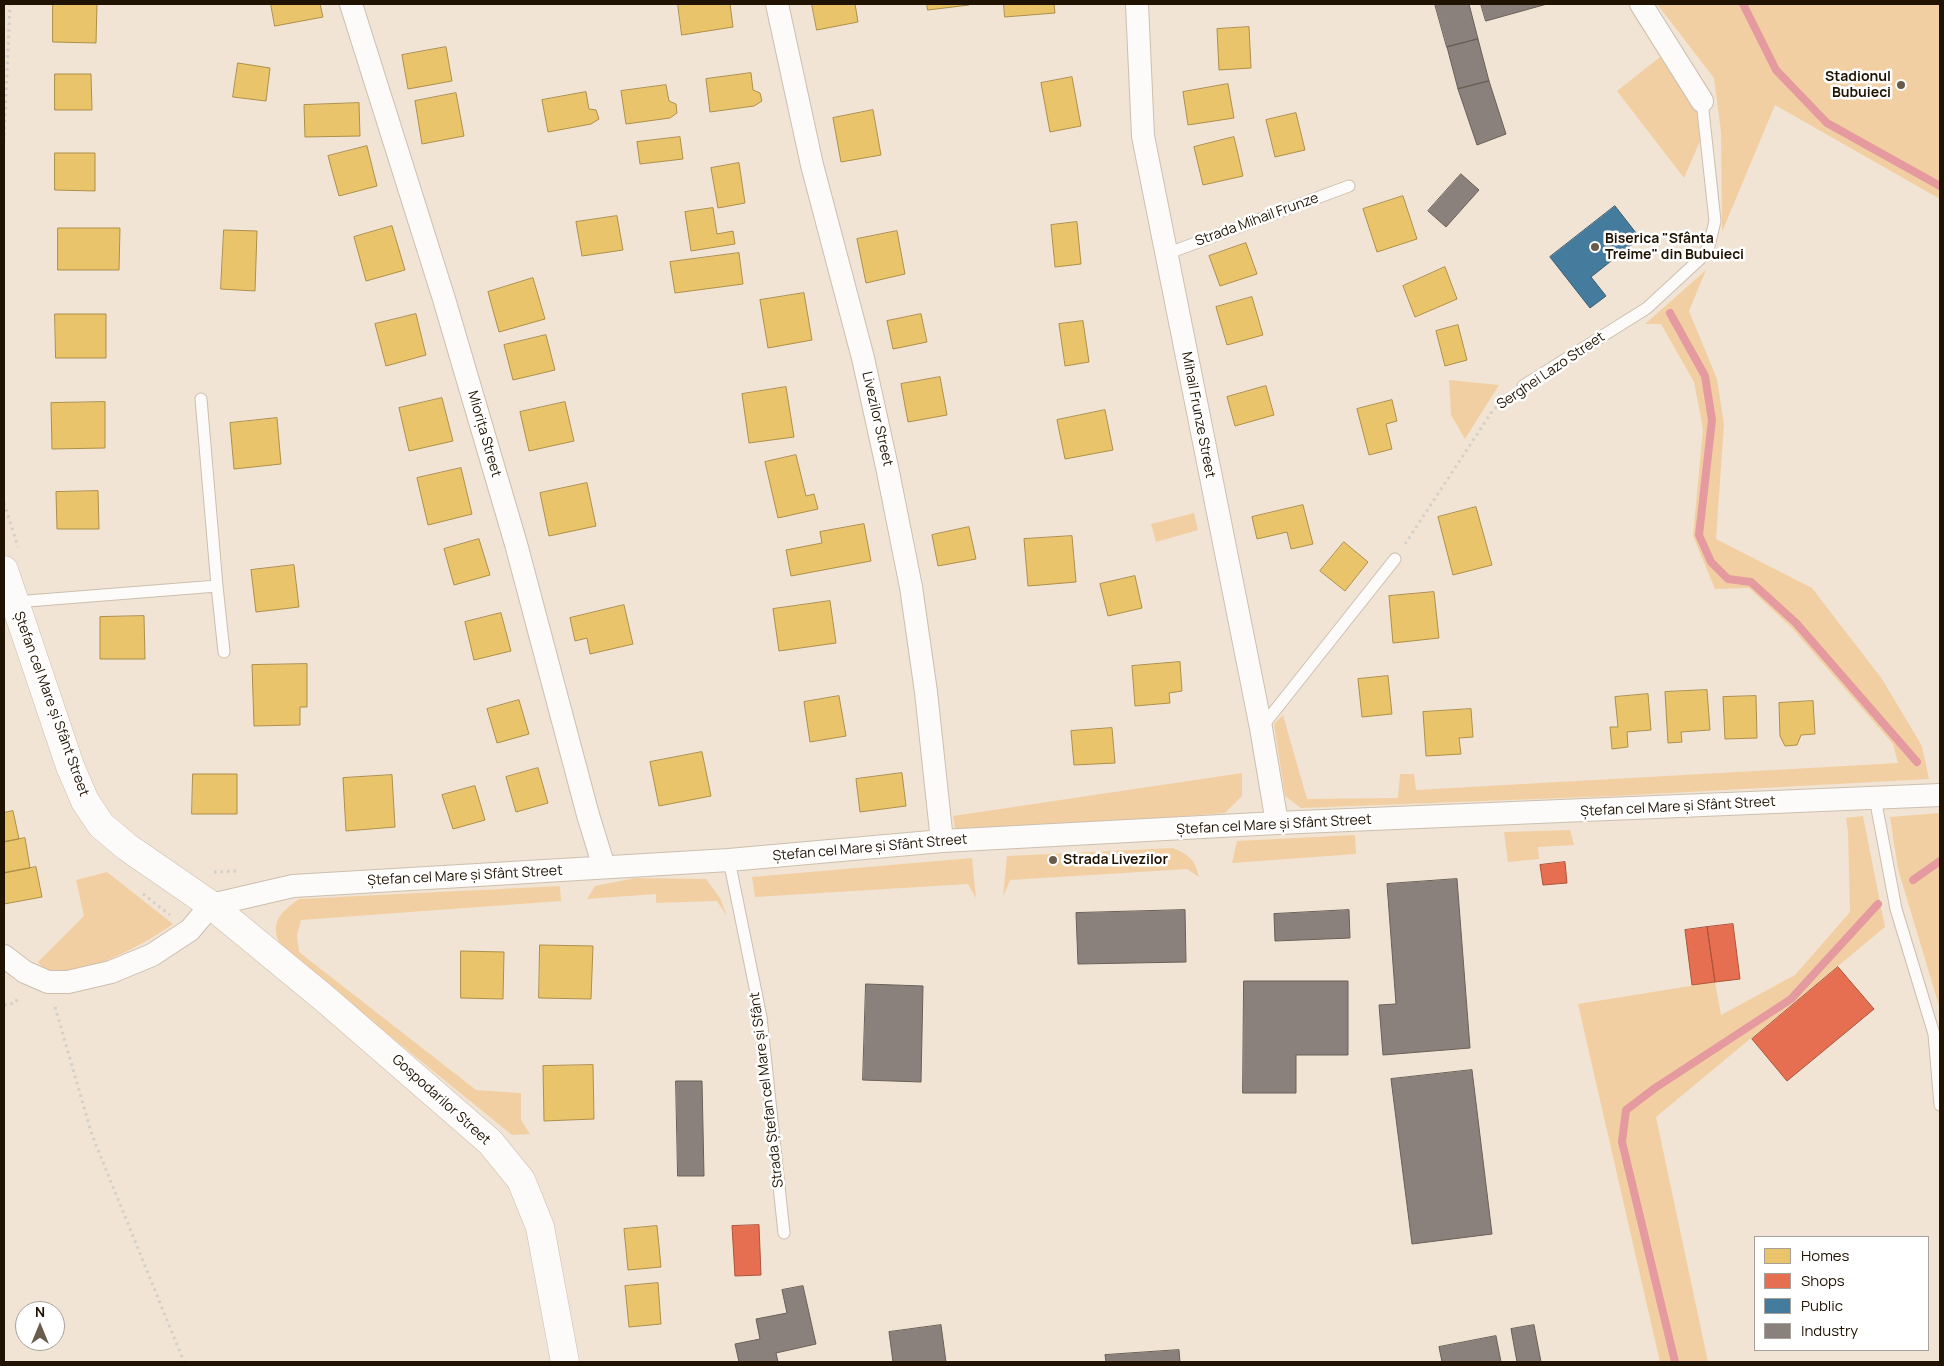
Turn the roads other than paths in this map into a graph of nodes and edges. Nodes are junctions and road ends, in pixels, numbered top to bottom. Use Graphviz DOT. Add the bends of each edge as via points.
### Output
graph roads {
  1 [pos="351,4"];
  2 [pos="777,4"];
  3 [pos="1137,4"];
  4 [pos="1641,4"];
  5 [pos="1702,101"];
  6 [pos="1349,186"];
  7 [pos="1166,254"];
  8 [pos="1524,386"];
  9 [pos="200,399"];
  10 [pos="11,559"];
  11 [pos="1395,559"];
  12 [pos="217,586"];
  13 [pos="10,598"];
  14 [pos="224,652"];
  15 [pos="1261,728"];
  16 [pos="1940,795"];
  17 [pos="1875,798"];
  18 [pos="1278,823"];
  19 [pos="942,841"];
  20 [pos="729,860"];
  21 [pos="604,867"];
  22 [pos="211,905"];
  23 [pos="4,956"];
  24 [pos="1940,1105"];
  25 [pos="784,1233"];
  26 [pos="565,1362"];
  1 -- 21 [label="street, Miorița Street" via="444,299 516,544"];
  2 -- 19 [label="street, Livezilor Street" via="812,165 863,358 911,587"];
  3 -- 7 [label="street, Mihail Frunze Street" via="1142,136"];
  4 -- 5 [label="street, Serghei Lazo Street"];
  5 -- 8 [label="lane, Serghei Lazo Street" via="1715,220 1710,246 1647,308"];
  6 -- 7 [label="lane, Strada Mihail Frunze"];
  7 -- 15 [label="street, Mihail Frunze Street"];
  9 -- 12 [label="lane"];
  10 -- 13 [label="street, Ștefan cel Mare și Sfânt Street"];
  11 -- 15 [label="lane"];
  12 -- 13 [label="lane"];
  12 -- 14 [label="lane"];
  13 -- 22 [label="street, Ștefan cel Mare și Sfânt Street" via="85,801 101,825 127,847"];
  15 -- 18 [label="street, Mihail Frunze Street"];
  16 -- 17 [label="street, Ștefan cel Mare și Sfânt Street"];
  17 -- 18 [label="street, Ștefan cel Mare și Sfânt Street"];
  17 -- 24 [label="lane" via="1896,909 1934,1034"];
  18 -- 19 [label="street, Ștefan cel Mare și Sfânt Street"];
  19 -- 20 [label="street, Ștefan cel Mare și Sfânt Street"];
  20 -- 21 [label="street, Ștefan cel Mare și Sfânt Street"];
  20 -- 25 [label="lane, Strada Ștefan cel Mare și Sfânt" via="761,1016"];
  21 -- 22 [label="street, Ștefan cel Mare și Sfânt Street" via="293,886"];
  22 -- 23 [label="street" via="190,930 152,954 111,972 68,982 48,982 25,972"];
  22 -- 26 [label="street, Gospodarilor Street" via="412,1072 490,1142 521,1180 540,1227"];
}
